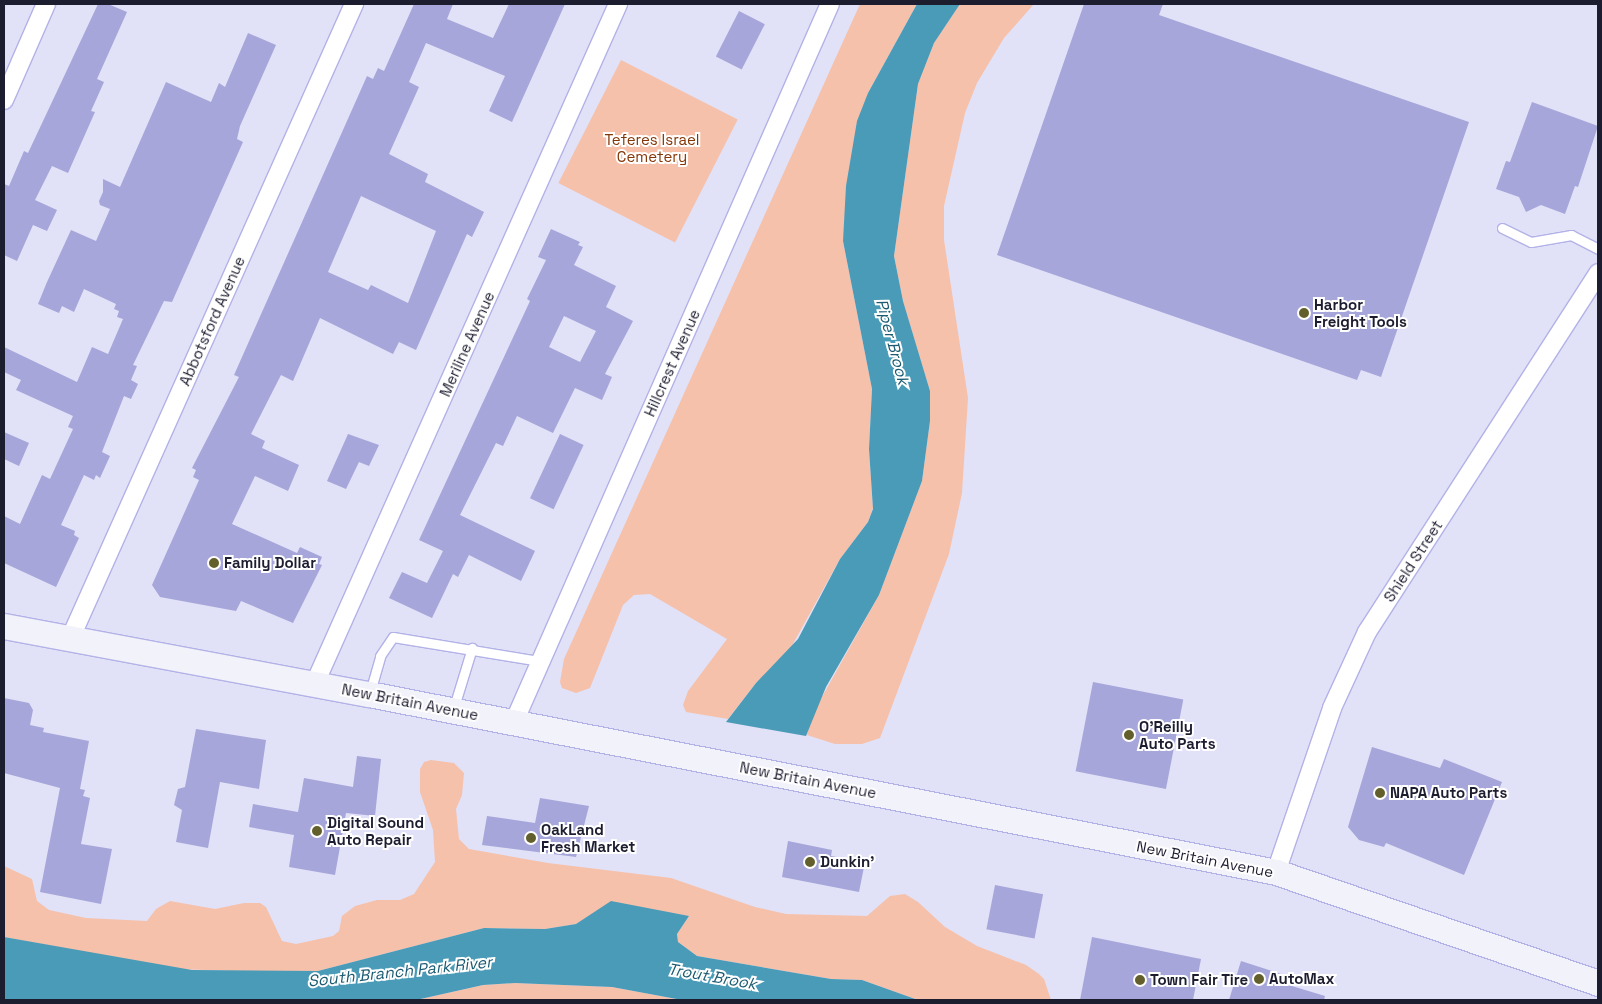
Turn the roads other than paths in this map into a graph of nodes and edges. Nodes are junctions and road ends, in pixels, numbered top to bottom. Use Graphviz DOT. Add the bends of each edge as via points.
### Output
graph roads {
  1 [pos="46,4"];
  2 [pos="354,4"];
  3 [pos="618,4"];
  4 [pos="830,4"];
  5 [pos="4,100"];
  6 [pos="1502,228"];
  7 [pos="1598,249"];
  8 [pos="1598,274"];
  9 [pos="4,626"];
  10 [pos="70,639"];
  11 [pos="472,648"];
  12 [pos="540,661"];
  13 [pos="315,684"];
  14 [pos="370,694"];
  15 [pos="453,710"];
  16 [pos="514,722"];
  17 [pos="1276,872"];
  18 [pos="1598,984"];
  1 -- 5 [label="street"];
  2 -- 10 [label="street, Abbotsford Avenue"];
  3 -- 13 [label="street, Meriline Avenue"];
  4 -- 12 [label="street, Hillcrest Avenue"];
  6 -- 7 [label="lane" via="1531,242 1571,235"];
  8 -- 17 [label="street, Shield Street" via="1367,632 1332,708"];
  9 -- 10 [label="main road, New Britain Avenue"];
  10 -- 13 [label="main road, New Britain Avenue"];
  11 -- 12 [label="lane"];
  11 -- 14 [label="lane" via="393,636 380,656"];
  11 -- 15 [label="lane"];
  12 -- 16 [label="street, Hillcrest Avenue"];
  13 -- 14 [label="main road, New Britain Avenue"];
  14 -- 15 [label="main road, New Britain Avenue"];
  15 -- 16 [label="main road, New Britain Avenue"];
  16 -- 17 [label="main road, New Britain Avenue"];
  17 -- 18 [label="main road, New Britain Avenue"];
}
